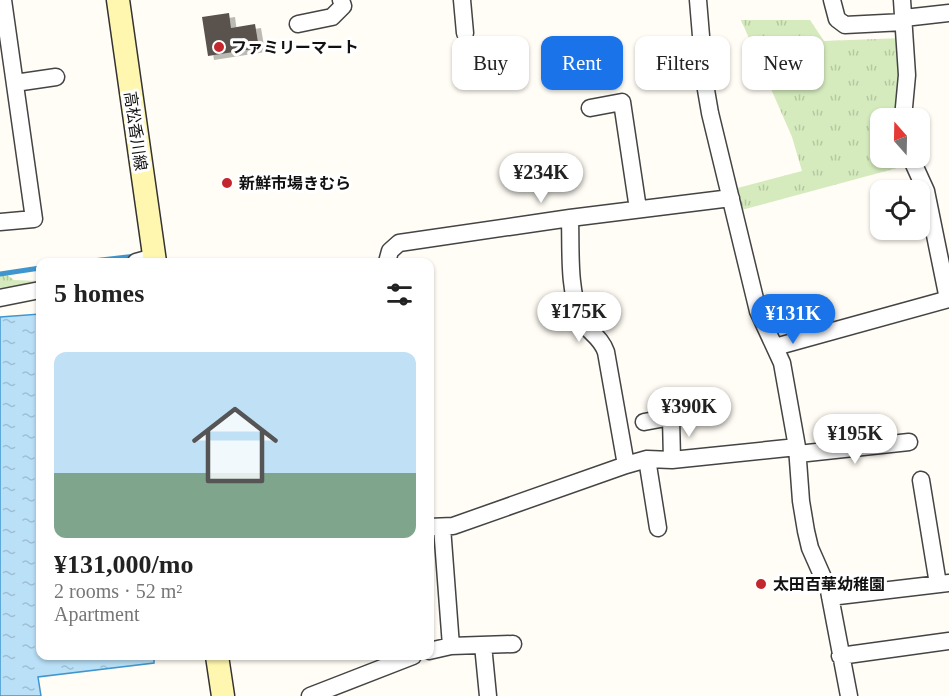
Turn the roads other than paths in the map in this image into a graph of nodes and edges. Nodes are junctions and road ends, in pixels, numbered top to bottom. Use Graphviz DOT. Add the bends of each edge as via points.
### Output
graph roads {
  1 [pos="3,0"];
  2 [pos="118,0"];
  3 [pos="341,0"];
  4 [pos="462,0"];
  5 [pos="698,0"];
  6 [pos="832,0"];
  7 [pos="902,0"];
  8 [pos="949,13"];
  9 [pos="904,20"];
  10 [pos="298,24"];
  11 [pos="465,33"];
  12 [pos="56,76"];
  13 [pos="15,83"];
  14 [pos="590,108"];
  15 [pos="904,108"];
  16 [pos="916,168"];
  17 [pos="731,198"];
  18 [pos="638,209"];
  19 [pos="570,218"];
  20 [pos="0,222"];
  21 [pos="148,258"];
  22 [pos="388,258"];
  23 [pos="36,291"];
  24 [pos="0,298"];
  25 [pos="948,299"];
  26 [pos="775,347"];
  27 [pos="701,412"];
  28 [pos="671,417"];
  29 [pos="644,422"];
  30 [pos="909,442"];
  31 [pos="798,451"];
  32 [pos="647,459"];
  33 [pos="672,460"];
  34 [pos="626,465"];
  35 [pos="921,480"];
  36 [pos="436,527"];
  37 [pos="658,528"];
  38 [pos="944,583"];
  39 [pos="830,597"];
  40 [pos="949,640"];
  41 [pos="513,644"];
  42 [pos="483,645"];
  43 [pos="451,646"];
  44 [pos="434,650"];
  45 [pos="840,656"];
  46 [pos="218,660"];
  47 [pos="396,660"];
  48 [pos="223,696"];
  49 [pos="310,696"];
  50 [pos="489,696"];
  51 [pos="849,696"];
  1 -- 13 [label="street"];
  2 -- 21 [label="main road, 高松香川線"];
  3 -- 10 [label="street" via="343,6 332,17"];
  4 -- 11 [label="street"];
  5 -- 17 [label="street" via="705,84"];
  6 -- 9 [label="street" via="837,19 845,25"];
  7 -- 9 [label="street"];
  8 -- 9 [label="street"];
  9 -- 15 [label="street" via="908,75"];
  12 -- 13 [label="street"];
  13 -- 20 [label="street" via="34,219"];
  14 -- 18 [label="street" via="622,102"];
  16 -- 25 [label="street" via="926,191"];
  17 -- 18 [label="street"];
  17 -- 26 [label="street" via="758,311"];
  18 -- 19 [label="street"];
  19 -- 22 [label="street" via="399,243"];
  19 -- 34 [label="street" via="573,285 582,320 603,341"];
  23 -- 24 [label="street"];
  25 -- 26 [label="street"];
  26 -- 31 [label="street" via="782,363"];
  27 -- 28 [label="street"];
  28 -- 29 [label="street"];
  28 -- 33 [label="street"];
  30 -- 31 [label="street"];
  31 -- 33 [label="street"];
  31 -- 39 [label="street" via="806,531"];
  32 -- 33 [label="street"];
  32 -- 34 [label="street"];
  32 -- 37 [label="street"];
  34 -- 36 [label="street" via="464,522"];
  35 -- 38 [label="street"];
  36 -- 43 [label="street"];
  38 -- 39 [label="street"];
  39 -- 45 [label="street"];
  40 -- 45 [label="street"];
  41 -- 42 [label="street"];
  42 -- 43 [label="street"];
  42 -- 50 [label="street"];
  43 -- 44 [label="street"];
  45 -- 51 [label="street"];
  46 -- 48 [label="main road"];
  47 -- 49 [label="street"];
}
